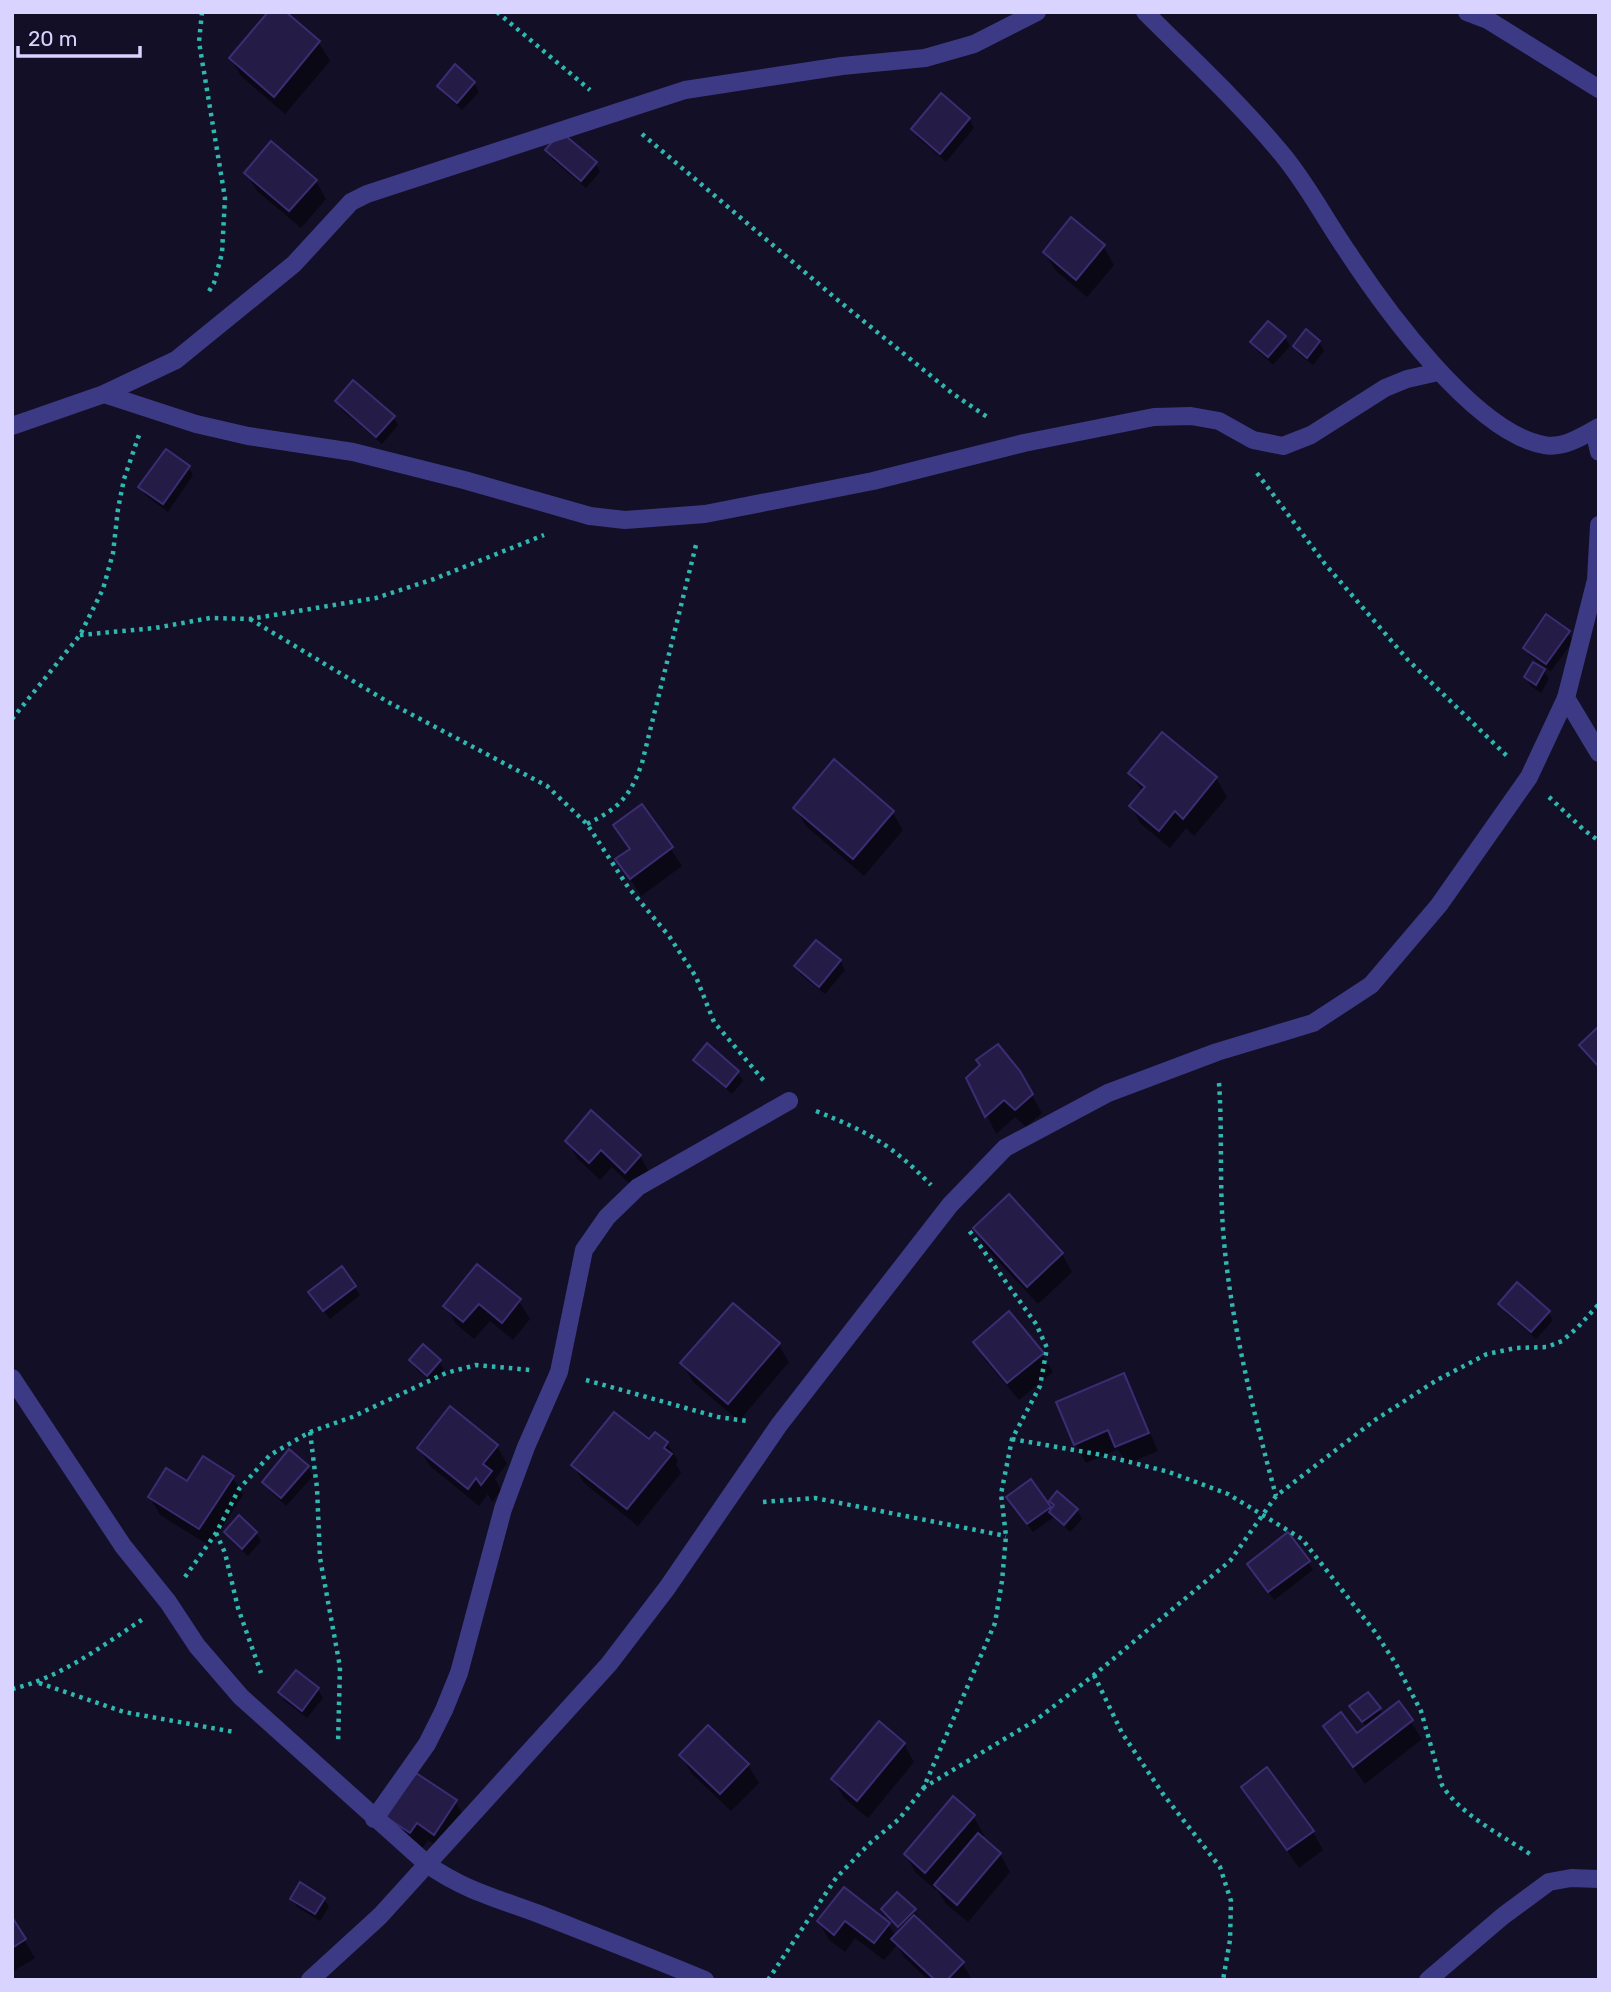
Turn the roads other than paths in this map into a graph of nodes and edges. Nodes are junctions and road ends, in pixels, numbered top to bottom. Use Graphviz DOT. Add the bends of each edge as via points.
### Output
graph roads {
  1 [pos="1037,12"];
  2 [pos="1145,12"];
  3 [pos="1467,12"];
  4 [pos="1599,89"];
  5 [pos="1438,372"];
  6 [pos="104,394"];
  7 [pos="12,426"];
  8 [pos="1596,428"];
  9 [pos="1599,452"];
  10 [pos="1599,524"];
  11 [pos="1566,698"];
  12 [pos="1599,753"];
  13 [pos="789,1101"];
  14 [pos="12,1378"];
  15 [pos="374,1819"];
  16 [pos="426,1864"];
  17 [pos="1599,1879"];
  18 [pos="310,1980"];
  19 [pos="705,1980"];
  20 [pos="1428,1980"];
  1 -- 6 [label="street" via="974,44 925,58 685,90 367,194 351,202 295,264 176,360"];
  2 -- 5 [label="street" via="1282,154 1380,298"];
  3 -- 4 [label="street" via="1488,20"];
  5 -- 6 [label="street" via="1385,388 1311,435 1283,446 1253,440 1219,421 1154,417 705,514 625,520 590,516 353,452 196,424"];
  5 -- 8 [label="street" via="1516,435 1545,445 1563,445"];
  6 -- 7 [label="street"];
  8 -- 9 [label="street"];
  10 -- 11 [label="street" via="1595,580"];
  11 -- 12 [label="street"];
  11 -- 16 [label="street" via="1529,777 1439,905 1371,985 1312,1023 1108,1093 1005,1148 950,1205 779,1425 609,1664"];
  13 -- 15 [label="street" via="638,1187 607,1217 584,1250 559,1372 503,1509 459,1673 427,1744"];
  14 -- 15 [label="street" via="108,1524 197,1646 241,1697"];
  15 -- 16 [label="street"];
  16 -- 18 [label="street" via="380,1916"];
  16 -- 19 [label="street" via="471,1891"];
  17 -- 20 [label="street" via="1549,1882"];
}
